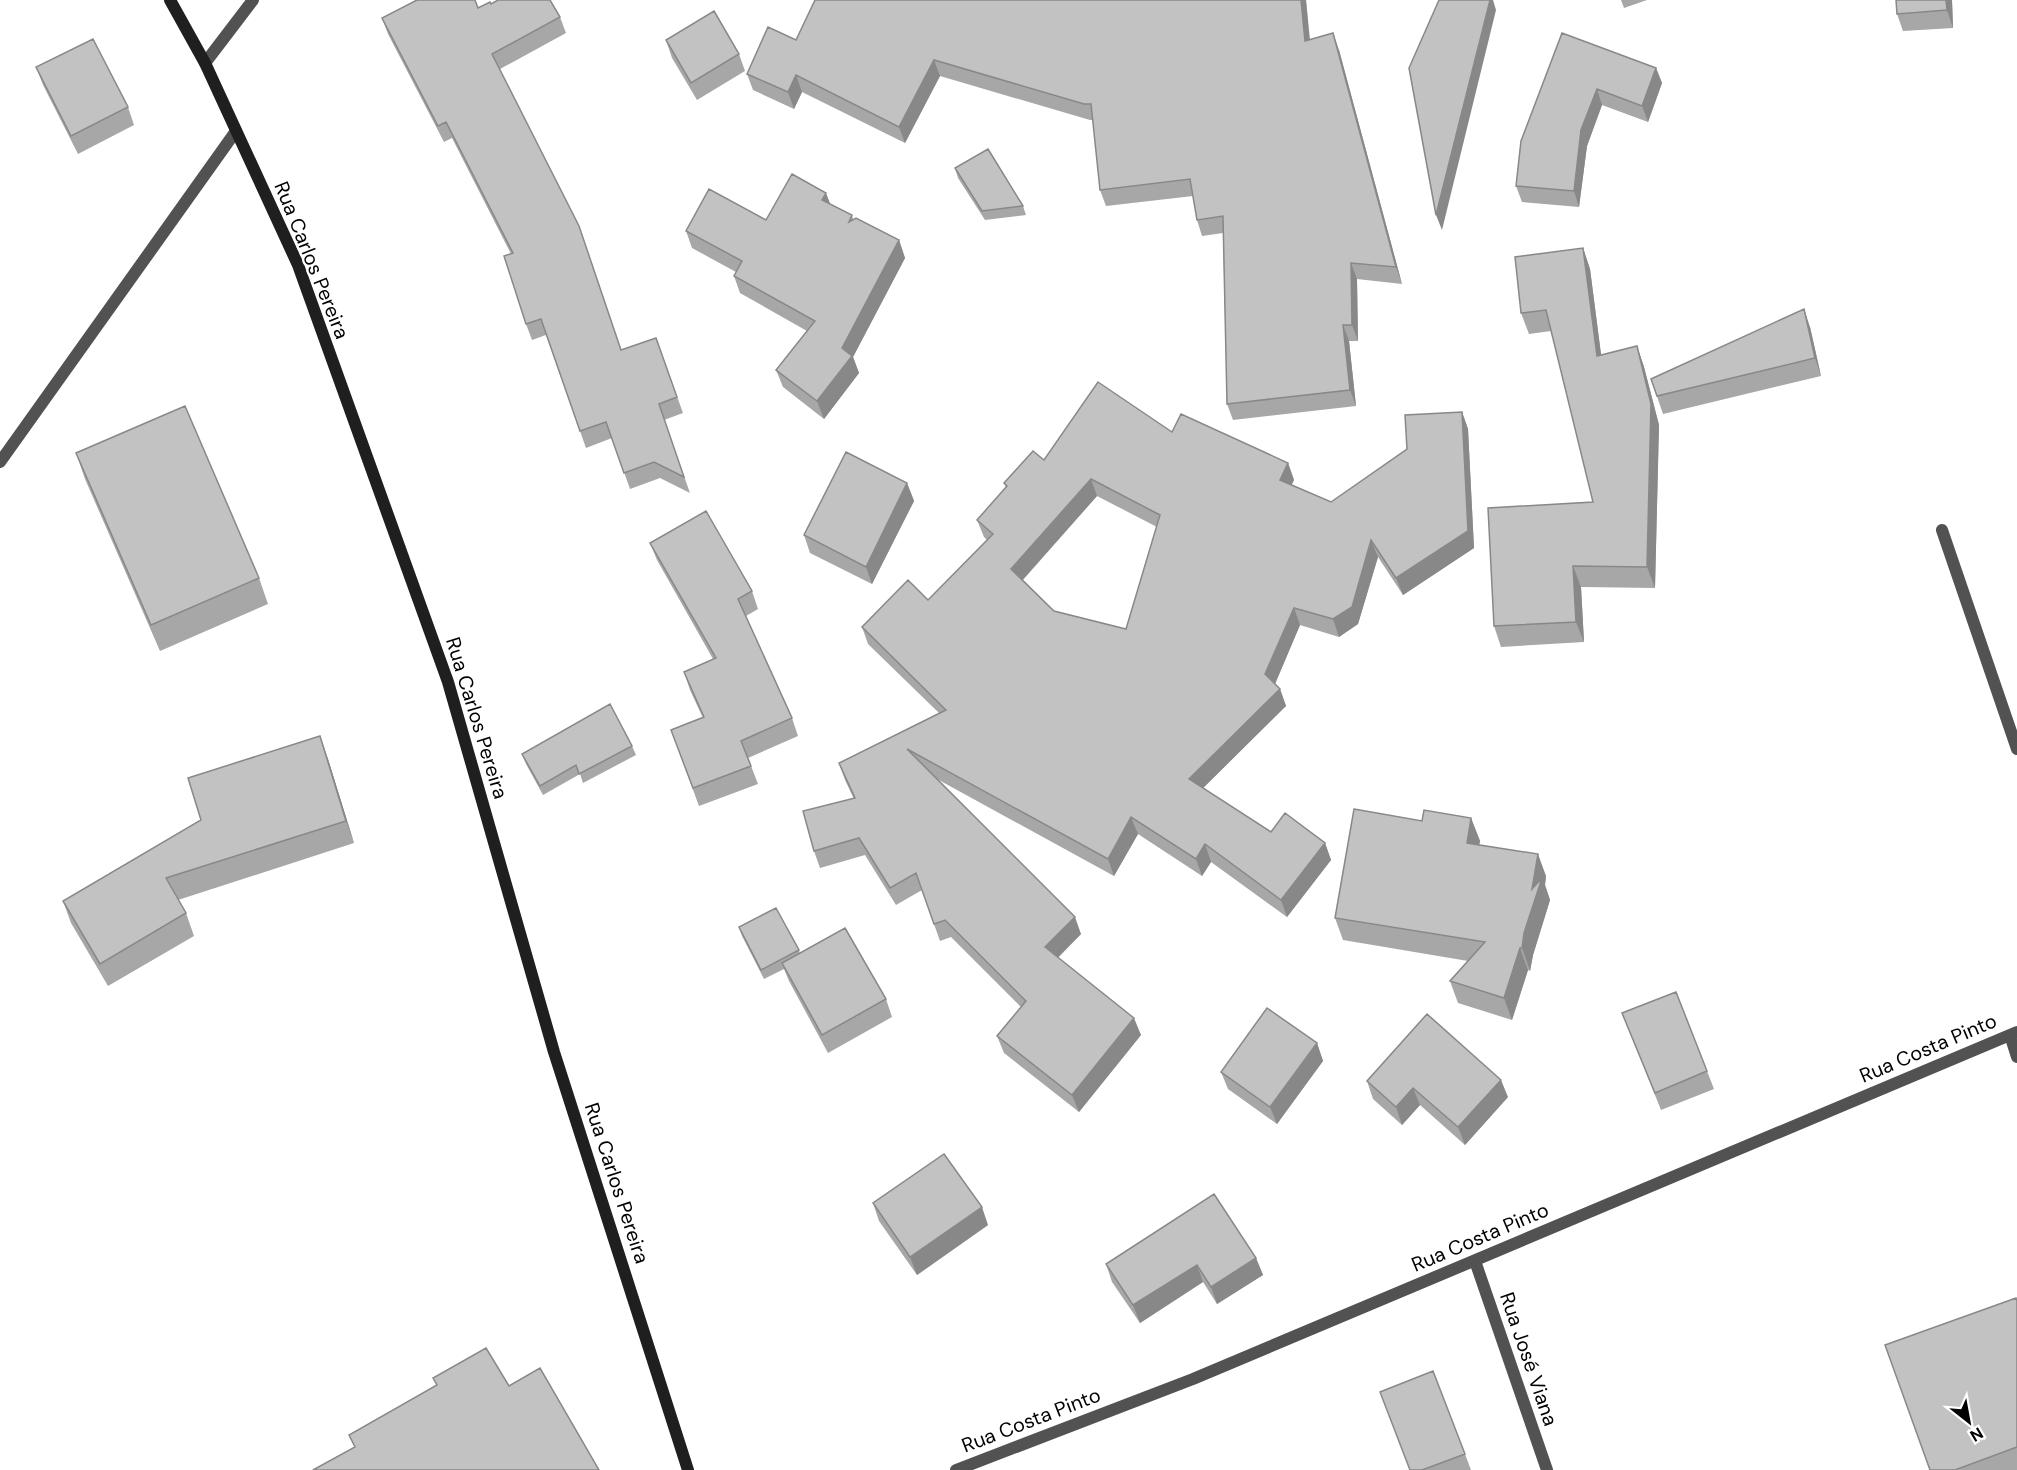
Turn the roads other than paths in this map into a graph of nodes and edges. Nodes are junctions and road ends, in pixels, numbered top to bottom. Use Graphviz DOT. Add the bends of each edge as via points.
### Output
graph roads {
  1 [pos="170,0"];
  2 [pos="253,0"];
  3 [pos="205,63"];
  4 [pos="236,131"];
  5 [pos="0,462"];
  6 [pos="1942,531"];
  7 [pos="2017,749"];
  8 [pos="2013,1034"];
  9 [pos="2017,1057"];
  10 [pos="1474,1261"];
  11 [pos="688,1470"];
  12 [pos="956,1470"];
  13 [pos="1547,1470"];
  1 -- 3 [label="street, Rua Carlos Pereira"];
  2 -- 3 [label="street"];
  3 -- 4 [label="street, Rua Carlos Pereira"];
  4 -- 5 [label="street"];
  4 -- 11 [label="street, Rua Carlos Pereira" via="298,266 448,682 554,1052"];
  6 -- 7 [label="street"];
  8 -- 9 [label="street"];
  8 -- 10 [label="street, Rua Costa Pinto"];
  10 -- 12 [label="street, Rua Costa Pinto" via="1193,1379"];
  10 -- 13 [label="street, Rua José Viana"];
}
